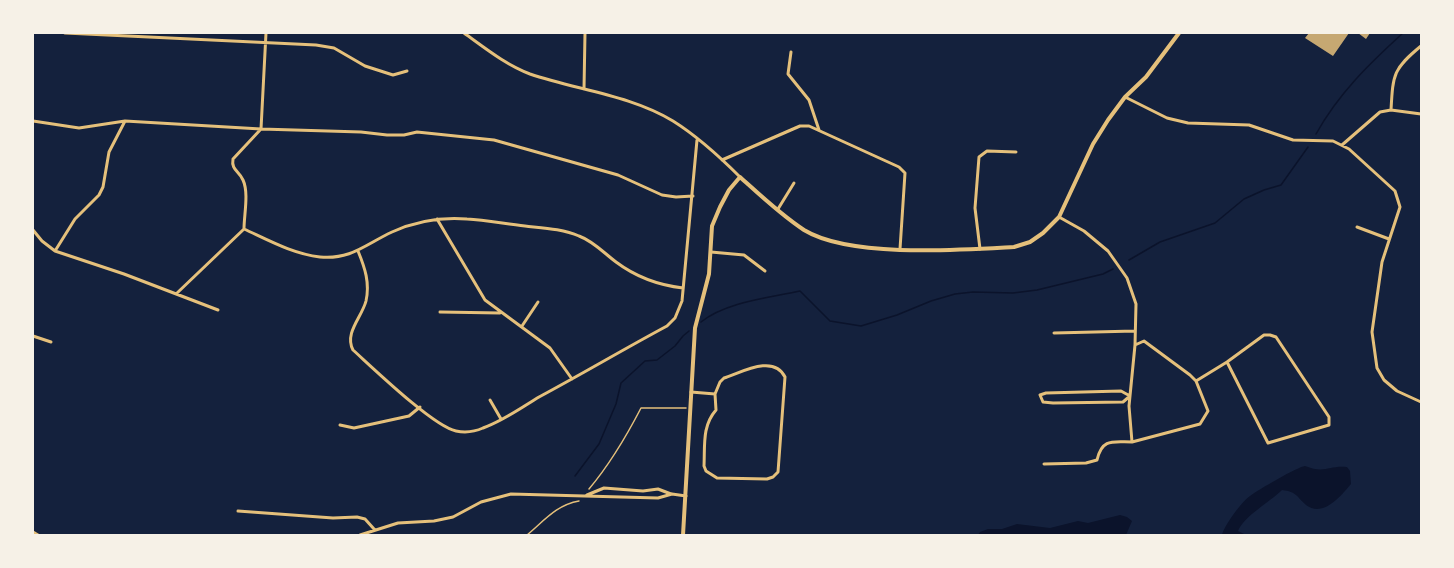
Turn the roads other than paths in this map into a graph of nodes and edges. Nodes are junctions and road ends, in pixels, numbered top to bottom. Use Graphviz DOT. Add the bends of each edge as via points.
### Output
graph roads {
  1 [pos="65,33"];
  2 [pos="266,33"];
  3 [pos="464,33"];
  4 [pos="585,33"];
  5 [pos="1179,33"];
  6 [pos="266,42"];
  7 [pos="1421,46"];
  8 [pos="791,52"];
  9 [pos="407,71"];
  10 [pos="584,89"];
  11 [pos="1125,97"];
  12 [pos="1391,110"];
  13 [pos="1421,114"];
  14 [pos="33,121"];
  15 [pos="125,121"];
  16 [pos="261,129"];
  17 [pos="819,130"];
  18 [pos="697,140"];
  19 [pos="1342,145"];
  20 [pos="1016,152"];
  21 [pos="722,160"];
  22 [pos="740,177"];
  23 [pos="794,183"];
  24 [pos="693,196"];
  25 [pos="778,209"];
  26 [pos="1059,217"];
  27 [pos="437,219"];
  28 [pos="1357,227"];
  29 [pos="244,229"];
  30 [pos="33,230"];
  31 [pos="1389,239"];
  32 [pos="900,249"];
  33 [pos="980,249"];
  34 [pos="358,251"];
  35 [pos="55,252"];
  36 [pos="711,252"];
  37 [pos="765,271"];
  38 [pos="683,288"];
  39 [pos="176,294"];
  40 [pos="538,302"];
  41 [pos="218,310"];
  42 [pos="440,312"];
  43 [pos="502,313"];
  44 [pos="522,326"];
  45 [pos="1135,331"];
  46 [pos="1054,333"];
  47 [pos="33,336"];
  48 [pos="51,342"];
  49 [pos="1135,345"];
  50 [pos="1227,362"];
  51 [pos="572,380"];
  52 [pos="1196,381"];
  53 [pos="691,392"];
  54 [pos="715,394"];
  55 [pos="1130,396"];
  56 [pos="490,400"];
  57 [pos="1421,402"];
  58 [pos="420,407"];
  59 [pos="501,419"];
  60 [pos="340,425"];
  61 [pos="1132,442"];
  62 [pos="1044,464"];
  63 [pos="632,490"];
  64 [pos="672,494"];
  65 [pos="585,495"];
  66 [pos="632,496"];
  67 [pos="686,496"];
  68 [pos="238,511"];
  69 [pos="374,529"];
  70 [pos="33,532"];
  71 [pos="38,535"];
  72 [pos="360,535"];
  73 [pos="683,535"];
  1 -- 6 [label="street"];
  2 -- 6 [label="street"];
  3 -- 10 [label="street" via="529,74"];
  4 -- 10 [label="street"];
  5 -- 11 [label="street" via="1146,77"];
  6 -- 9 [label="street" via="334,48 365,66 393,75"];
  6 -- 16 [label="street"];
  7 -- 12 [label="street" via="1396,72"];
  8 -- 17 [label="street" via="788,74 809,100"];
  10 -- 18 [label="street" via="673,121"];
  11 -- 19 [label="street" via="1188,123 1249,125 1293,140 1333,141"];
  11 -- 26 [label="street" via="1093,144"];
  12 -- 13 [label="street"];
  12 -- 19 [label="street" via="1380,112"];
  14 -- 15 [label="street" via="78,128"];
  15 -- 16 [label="street"];
  15 -- 35 [label="street" via="109,152 99,195 75,219"];
  16 -- 24 [label="street" via="387,135 417,132 494,140 618,175 662,195"];
  16 -- 29 [label="street" via="232,163 243,180"];
  17 -- 21 [label="street" via="800,126"];
  17 -- 32 [label="street" via="905,173"];
  18 -- 21 [label="street"];
  18 -- 24 [label="street"];
  19 -- 31 [label="street" via="1395,191 1400,207"];
  20 -- 33 [label="street" via="987,151 979,157 975,208"];
  21 -- 22 [label="street"];
  22 -- 25 [label="street"];
  22 -- 36 [label="street" via="729,190 712,226"];
  23 -- 25 [label="street"];
  24 -- 38 [label="street"];
  25 -- 32 [label="street" via="805,231 844,245"];
  26 -- 33 [label="street" via="1030,242"];
  26 -- 45 [label="street" via="1108,251 1126,278 1136,304"];
  27 -- 34 [label="street" via="391,232"];
  27 -- 38 [label="street" via="558,230 579,236 634,275"];
  27 -- 43 [label="street" via="485,300"];
  28 -- 31 [label="street"];
  29 -- 34 [label="street" via="307,255 338,257"];
  29 -- 39 [label="street"];
  30 -- 35 [label="street"];
  31 -- 57 [label="street" via="1372,332 1377,368 1397,391"];
  32 -- 33 [label="street"];
  34 -- 58 [label="street" via="368,284 350,345"];
  35 -- 39 [label="street"];
  36 -- 37 [label="street" via="744,255"];
  36 -- 53 [label="street" via="695,328"];
  38 -- 51 [label="street" via="680,308 667,326"];
  39 -- 41 [label="street"];
  40 -- 44 [label="street"];
  42 -- 43 [label="street"];
  43 -- 44 [label="street"];
  44 -- 51 [label="street" via="550,348"];
  45 -- 46 [label="street"];
  45 -- 49 [label="street"];
  47 -- 48 [label="street"];
  49 -- 52 [label="street" via="1144,341"];
  49 -- 55 [label="street"];
  50 -- 50 [label="street" via="1264,335 1276,337 1329,417 1329,425 1268,443"];
  50 -- 52 [label="street"];
  51 -- 59 [label="street"];
  52 -- 61 [label="street" via="1208,411 1200,424"];
  53 -- 54 [label="street"];
  53 -- 67 [label="street"];
  54 -- 54 [label="street" via="716,410 706,426 706,471 717,478 773,477 779,460 784,377 781,370 767,365 724,378"];
  55 -- 55 [label="street" via="1121,391 1040,395 1043,402 1053,403 1123,402"];
  55 -- 61 [label="street"];
  56 -- 59 [label="street"];
  58 -- 59 [label="street" via="456,431 473,432"];
  58 -- 60 [label="street" via="409,416 354,428"];
  61 -- 62 [label="street" via="1107,442 1099,449 1097,459 1086,463"];
  63 -- 64 [label="street" via="658,489"];
  63 -- 65 [label="street" via="604,488"];
  63 -- 66 [label="street"];
  64 -- 66 [label="street" via="658,498"];
  64 -- 67 [label="street"];
  65 -- 66 [label="street"];
  65 -- 69 [label="street" via="503,495 481,501 453,517"];
  67 -- 73 [label="street"];
  68 -- 69 [label="street" via="357,517"];
  69 -- 72 [label="street"];
  70 -- 71 [label="street"];
}
